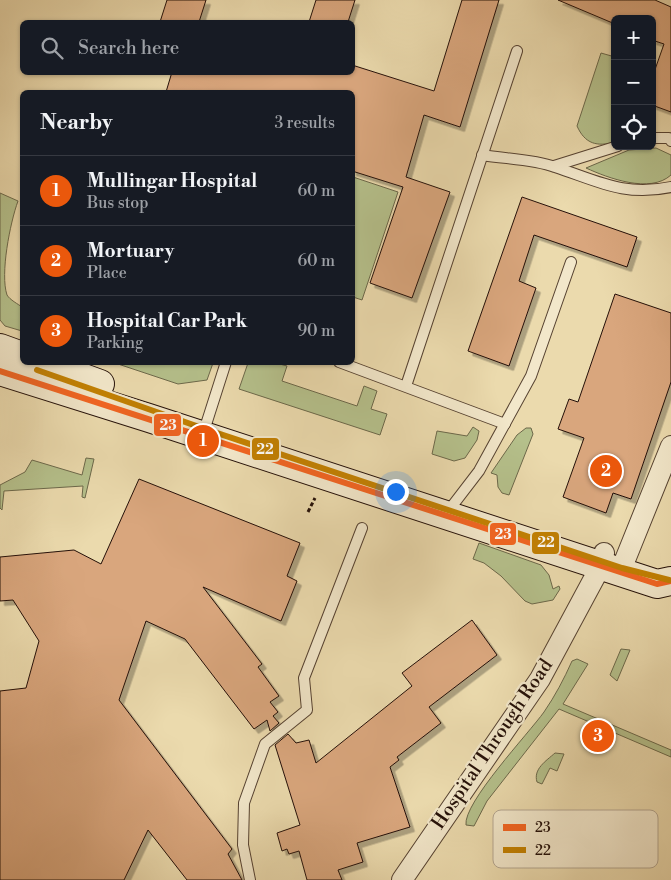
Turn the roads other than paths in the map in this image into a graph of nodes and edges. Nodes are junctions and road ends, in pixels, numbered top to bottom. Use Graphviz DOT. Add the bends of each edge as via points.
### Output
graph roads {
  1 [pos="517,51"];
  2 [pos="656,138"];
  3 [pos="671,140"];
  4 [pos="611,148"];
  5 [pos="482,155"];
  6 [pos="554,166"];
  7 [pos="671,188"];
  8 [pos="571,262"];
  9 [pos="0,348"];
  10 [pos="20,355"];
  11 [pos="48,365"];
  12 [pos="225,365"];
  13 [pos="346,365"];
  14 [pos="0,371"];
  15 [pos="406,386"];
  16 [pos="505,424"];
  17 [pos="205,428"];
  18 [pos="671,446"];
  19 [pos="450,508"];
  20 [pos="362,528"];
  21 [pos="610,559"];
  22 [pos="671,572"];
  23 [pos="671,581"];
  24 [pos="250,880"];
  25 [pos="402,880"];
  1 -- 5 [label="lane"];
  2 -- 3 [label="lane"];
  4 -- 6 [label="lane"];
  5 -- 6 [label="lane"];
  5 -- 15 [label="lane"];
  6 -- 7 [label="lane" via="583,179 629,190 650,192"];
  8 -- 16 [label="lane" via="531,376"];
  9 -- 10 [label="main road"];
  11 -- 17 [label="main road"];
  12 -- 17 [label="lane"];
  13 -- 15 [label="lane"];
  14 -- 17 [label="main road"];
  15 -- 16 [label="lane"];
  16 -- 19 [label="lane" via="479,471"];
  17 -- 19 [label="main road"];
  18 -- 21 [label="street, Hospital Through Road"];
  19 -- 21 [label="main road"];
  20 -- 24 [label="lane" via="304,678 307,710 265,744 244,803 243,845"];
  21 -- 22 [label="main road"];
  21 -- 23 [label="main road" via="657,584"];
  21 -- 25 [label="street, Hospital Through Road" via="540,679"];
}
